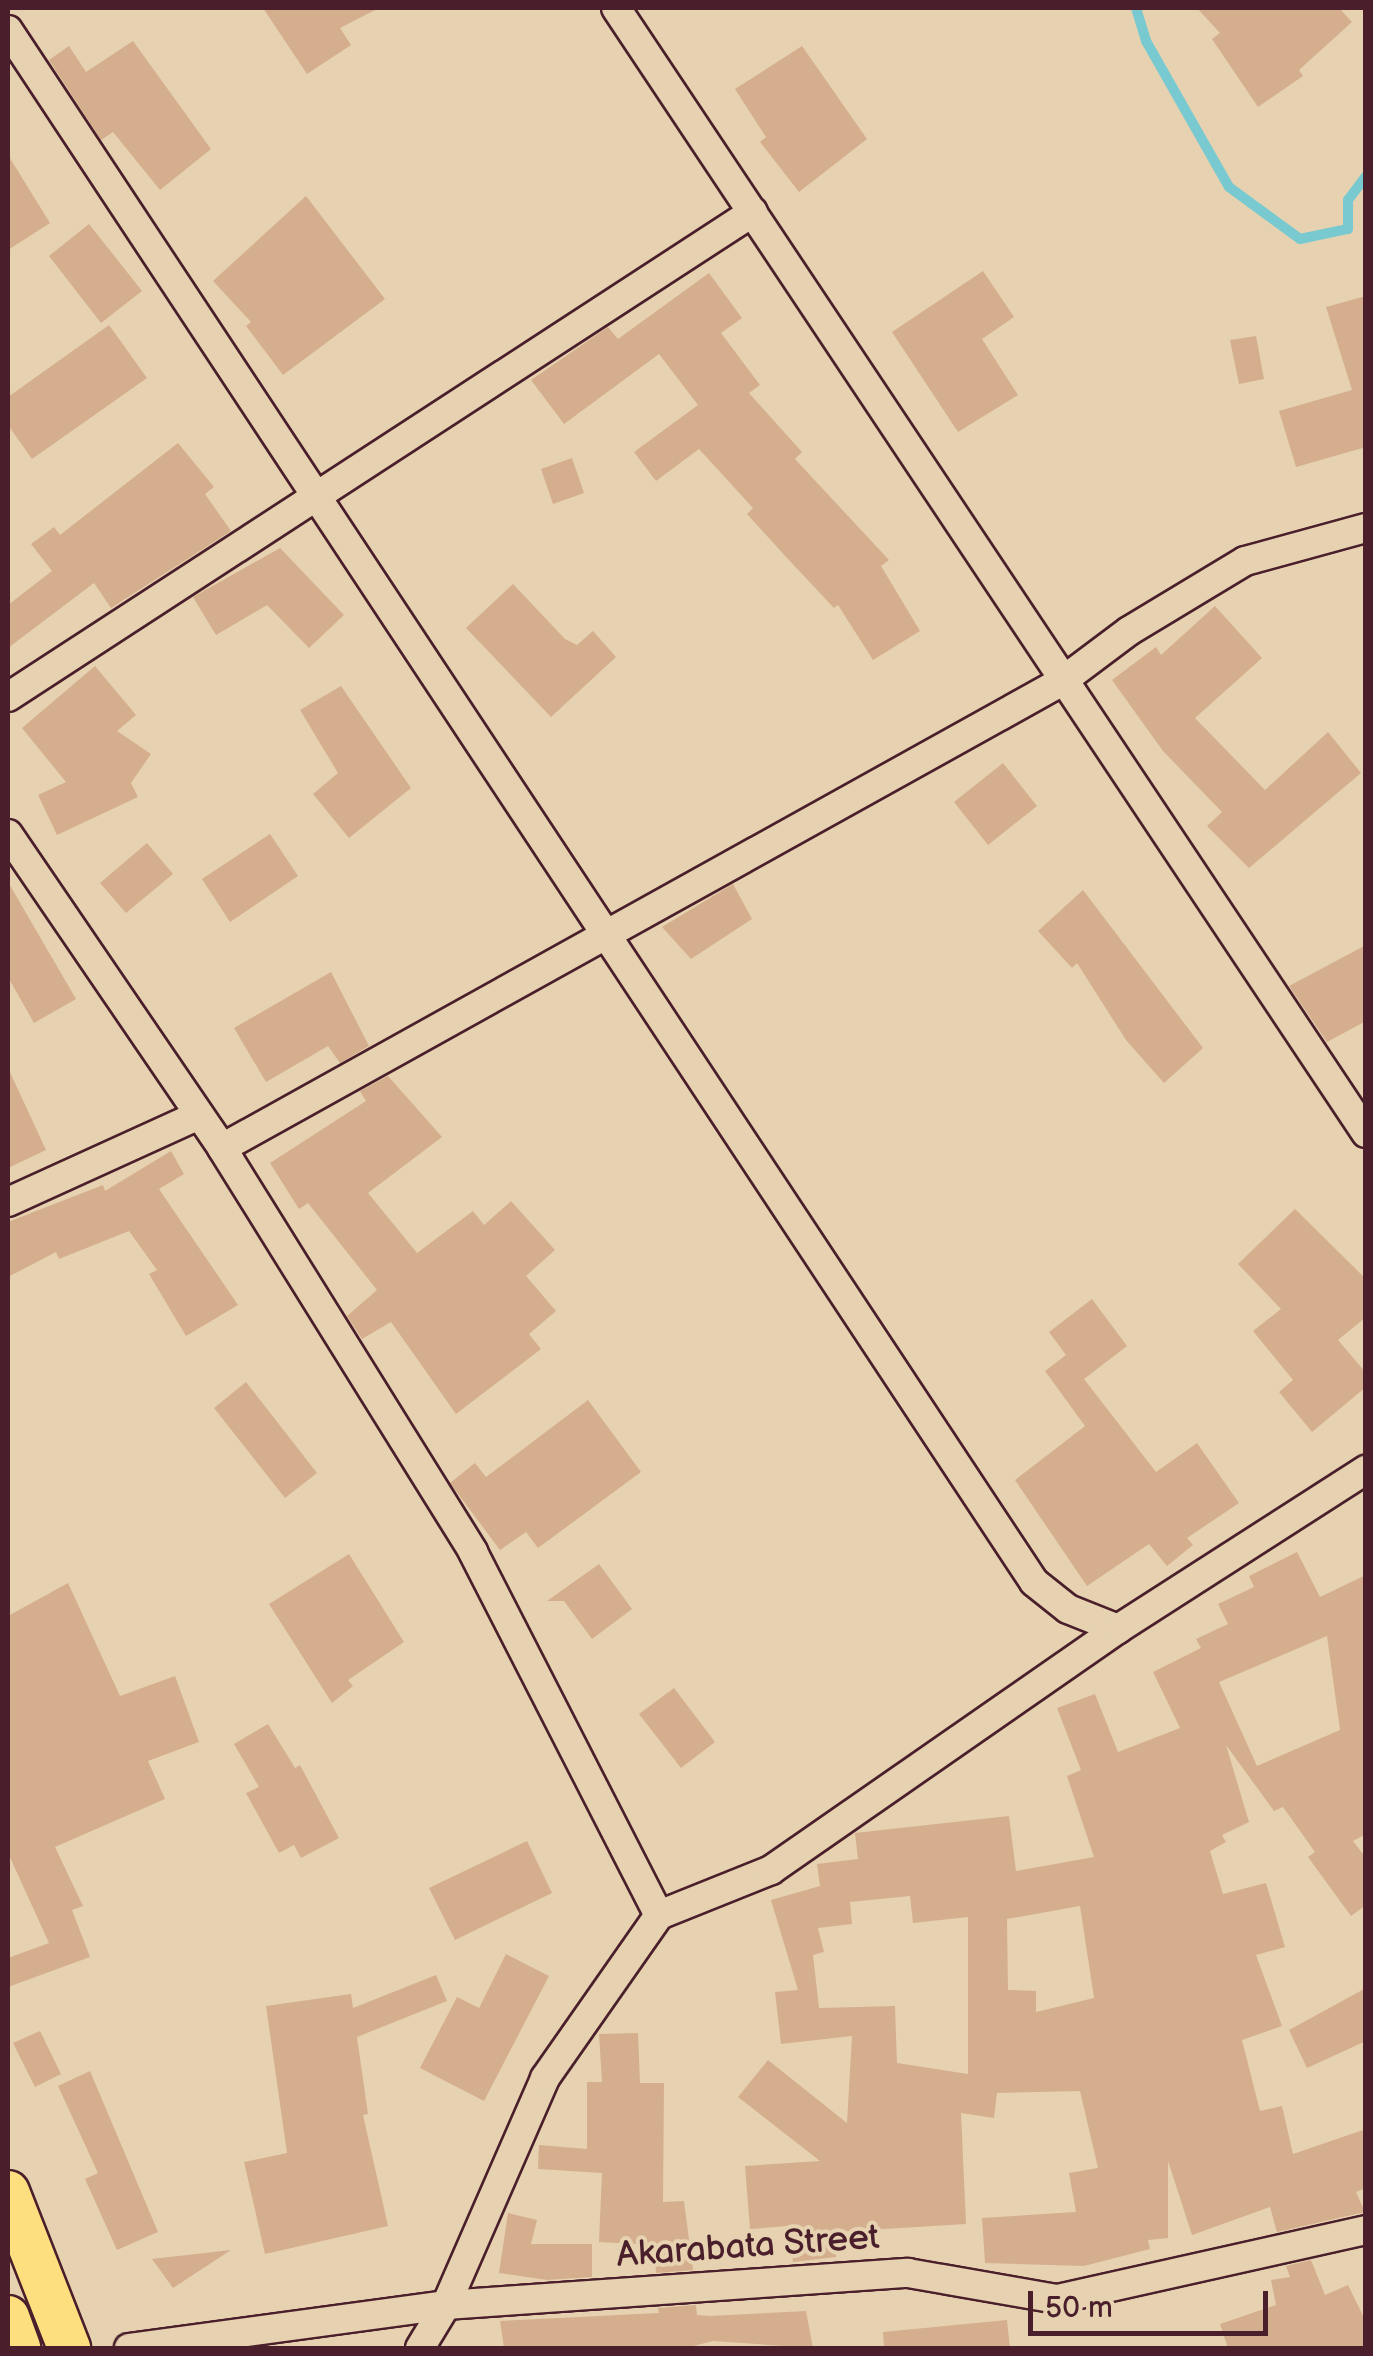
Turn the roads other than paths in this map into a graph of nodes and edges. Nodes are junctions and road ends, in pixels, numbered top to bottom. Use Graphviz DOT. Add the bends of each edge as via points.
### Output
graph roads {
  1 [pos="616,8"];
  2 [pos="8,30"];
  3 [pos="753,212"];
  4 [pos="317,495"];
  5 [pos="1366,528"];
  6 [pos="1061,682"];
  7 [pos="8,697"];
  8 [pos="8,834"];
  9 [pos="607,931"];
  10 [pos="1355,1083"];
  11 [pos="200,1115"];
  12 [pos="1366,1133"];
  13 [pos="222,1148"];
  14 [pos="8,1202"];
  15 [pos="1366,1470"];
  16 [pos="1118,1629"];
  17 [pos="659,1915"];
  18 [pos="8,2192"];
  19 [pos="1366,2230"];
  20 [pos="446,2305"];
  21 [pos="8,2317"];
  22 [pos="20,2348"];
  23 [pos="69,2348"];
  24 [pos="129,2348"];
  25 [pos="420,2348"];
  1 -- 3 [label="street"];
  2 -- 4 [label="street"];
  3 -- 4 [label="street"];
  3 -- 6 [label="street"];
  4 -- 7 [label="street"];
  4 -- 9 [label="street"];
  5 -- 6 [label="street" via="1245,561 1129,631"];
  6 -- 9 [label="street"];
  6 -- 10 [label="street"];
  8 -- 11 [label="street"];
  9 -- 13 [label="street"];
  9 -- 16 [label="street" via="848,1308 1034,1582 1068,1609"];
  10 -- 12 [label="street"];
  11 -- 13 [label="street"];
  11 -- 14 [label="street"];
  13 -- 17 [label="street" via="473,1552"];
  15 -- 16 [label="street"];
  16 -- 17 [label="street" via="771,1870"];
  17 -- 20 [label="street" via="546,2078"];
  18 -- 23 [label="main road"];
  19 -- 20 [label="street, Akarabata Street" via="1057,2299 908,2274"];
  20 -- 24 [label="street, Akarabata Street"];
  20 -- 25 [label="street"];
  21 -- 22 [label="main road"];
}
